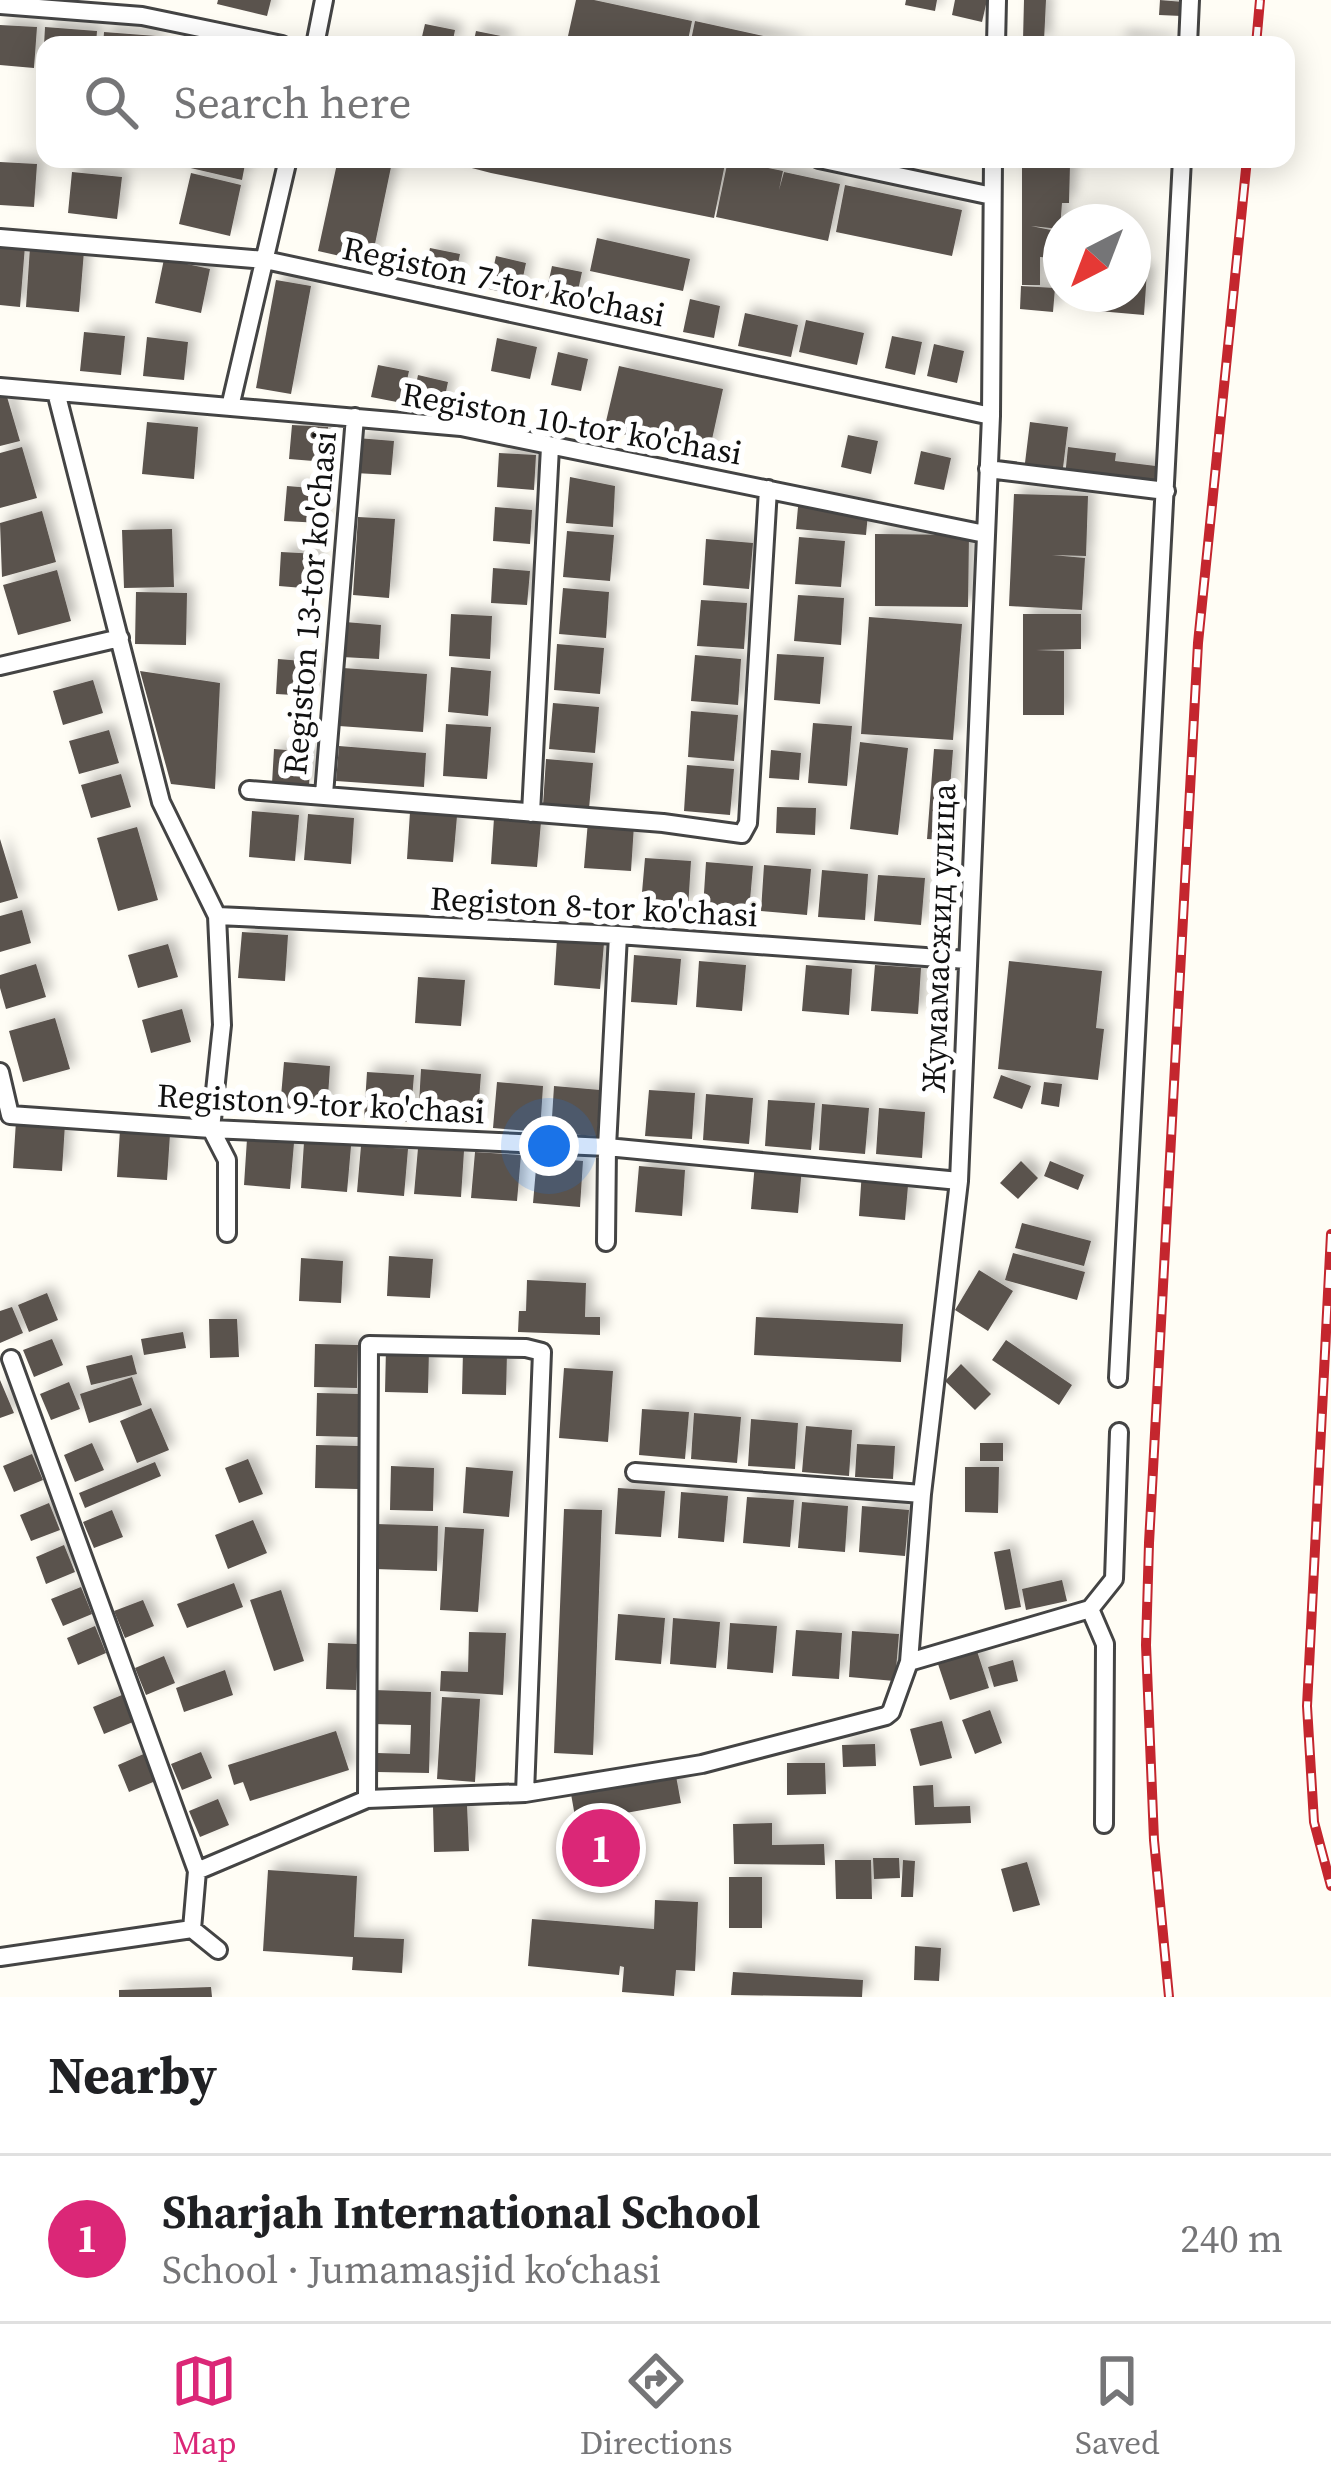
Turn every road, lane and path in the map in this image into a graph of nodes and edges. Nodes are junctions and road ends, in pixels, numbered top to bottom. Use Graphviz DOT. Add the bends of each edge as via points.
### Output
graph roads {
  1 [pos="323,0"];
  2 [pos="997,0"];
  3 [pos="1190,0"];
  4 [pos="0,5"];
  5 [pos="239,36"];
  6 [pos="317,36"];
  7 [pos="996,36"];
  8 [pos="1188,36"];
  9 [pos="286,168"];
  10 [pos="861,168"];
  11 [pos="993,168"];
  12 [pos="1182,168"];
  13 [pos="992,196"];
  14 [pos="0,238"];
  15 [pos="265,260"];
  16 [pos="0,387"];
  17 [pos="56,392"];
  18 [pos="230,407"];
  19 [pos="991,416"];
  20 [pos="355,417"];
  21 [pos="550,447"];
  22 [pos="988,470"];
  23 [pos="768,489"];
  24 [pos="1166,491"];
  25 [pos="985,534"];
  26 [pos="120,638"];
  27 [pos="0,666"];
  28 [pos="249,790"];
  29 [pos="324,794"];
  30 [pos="531,813"];
  31 [pos="217,916"];
  32 [pos="618,935"];
  33 [pos="967,960"];
  34 [pos="0,1072"];
  35 [pos="211,1129"];
  36 [pos="607,1147"];
  37 [pos="959,1181"];
  38 [pos="226,1232"];
  39 [pos="606,1242"];
  40 [pos="11,1358"];
  41 [pos="1118,1378"];
  42 [pos="1119,1432"];
  43 [pos="635,1472"];
  44 [pos="922,1494"];
  45 [pos="1090,1610"];
  46 [pos="909,1662"];
  47 [pos="525,1793"];
  48 [pos="368,1799"];
  49 [pos="1104,1824"];
  50 [pos="197,1871"];
  51 [pos="191,1929"];
  52 [pos="218,1950"];
  53 [pos="0,1958"];
  1 -- 6 [label="street"];
  2 -- 7 [label="street"];
  3 -- 8 [label="street"];
  4 -- 5 [label="street" via="142,16"];
  9 -- 15 [label="street"];
  10 -- 13 [label="street"];
  11 -- 13 [label="street, Жумамасжид улица"];
  12 -- 24 [label="street"];
  13 -- 19 [label="street, Жумамасжид улица"];
  14 -- 15 [label="street, Registon 7-tor ko'chasi"];
  15 -- 18 [label="street"];
  15 -- 19 [label="street, Registon 7-tor ko'chasi"];
  16 -- 17 [label="street, Registon 10-tor ko'chasi"];
  17 -- 18 [label="street, Registon 10-tor ko'chasi"];
  17 -- 26 [label="street"];
  18 -- 20 [label="street, Registon 10-tor ko'chasi"];
  19 -- 22 [label="street, Жумамасжид улица"];
  20 -- 21 [label="street, Registon 10-tor ko'chasi" via="461,427"];
  20 -- 29 [label="street, Registon 13-tor ko'chasi"];
  21 -- 23 [label="street, Registon 10-tor ko'chasi"];
  21 -- 30 [label="street"];
  22 -- 24 [label="street"];
  22 -- 25 [label="street, Жумамасжид улица"];
  23 -- 25 [label="street, Registon 10-tor ko'chasi"];
  23 -- 30 [label="street" via="746,830"];
  24 -- 41 [label="street"];
  25 -- 33 [label="street, Жумамасжид улица"];
  26 -- 27 [label="street"];
  26 -- 31 [label="street" via="161,802"];
  28 -- 29 [label="street"];
  29 -- 30 [label="street"];
  31 -- 32 [label="street, Registon 8-tor ko'chasi"];
  31 -- 35 [label="street" via="221,1025"];
  32 -- 33 [label="street, Registon 8-tor ko'chasi"];
  32 -- 36 [label="street"];
  33 -- 37 [label="street, Жумамасжид улица"];
  34 -- 35 [label="street, Registon 9-tor ko'chasi" via="10,1115"];
  35 -- 36 [label="street, Registon 9-tor ko'chasi"];
  35 -- 38 [label="street" via="227,1160"];
  36 -- 37 [label="street, Registon 9-tor ko'chasi"];
  36 -- 39 [label="street"];
  37 -- 44 [label="street, Жумамасжид улица"];
  40 -- 50 [label="street"];
  42 -- 45 [label="street" via="1114,1579"];
  43 -- 44 [label="street"];
  44 -- 46 [label="street, Жумамасжид улица"];
  45 -- 46 [label="street"];
  45 -- 49 [label="street" via="1105,1643"];
  46 -- 47 [label="street, Жумамасжид улица" via="890,1714 702,1764"];
  47 -- 48 [label="street"];
  47 -- 48 [label="street" via="542,1352 369,1345"];
  48 -- 50 [label="street"];
  50 -- 51 [label="street"];
  51 -- 52 [label="street"];
  51 -- 53 [label="street"];
}
